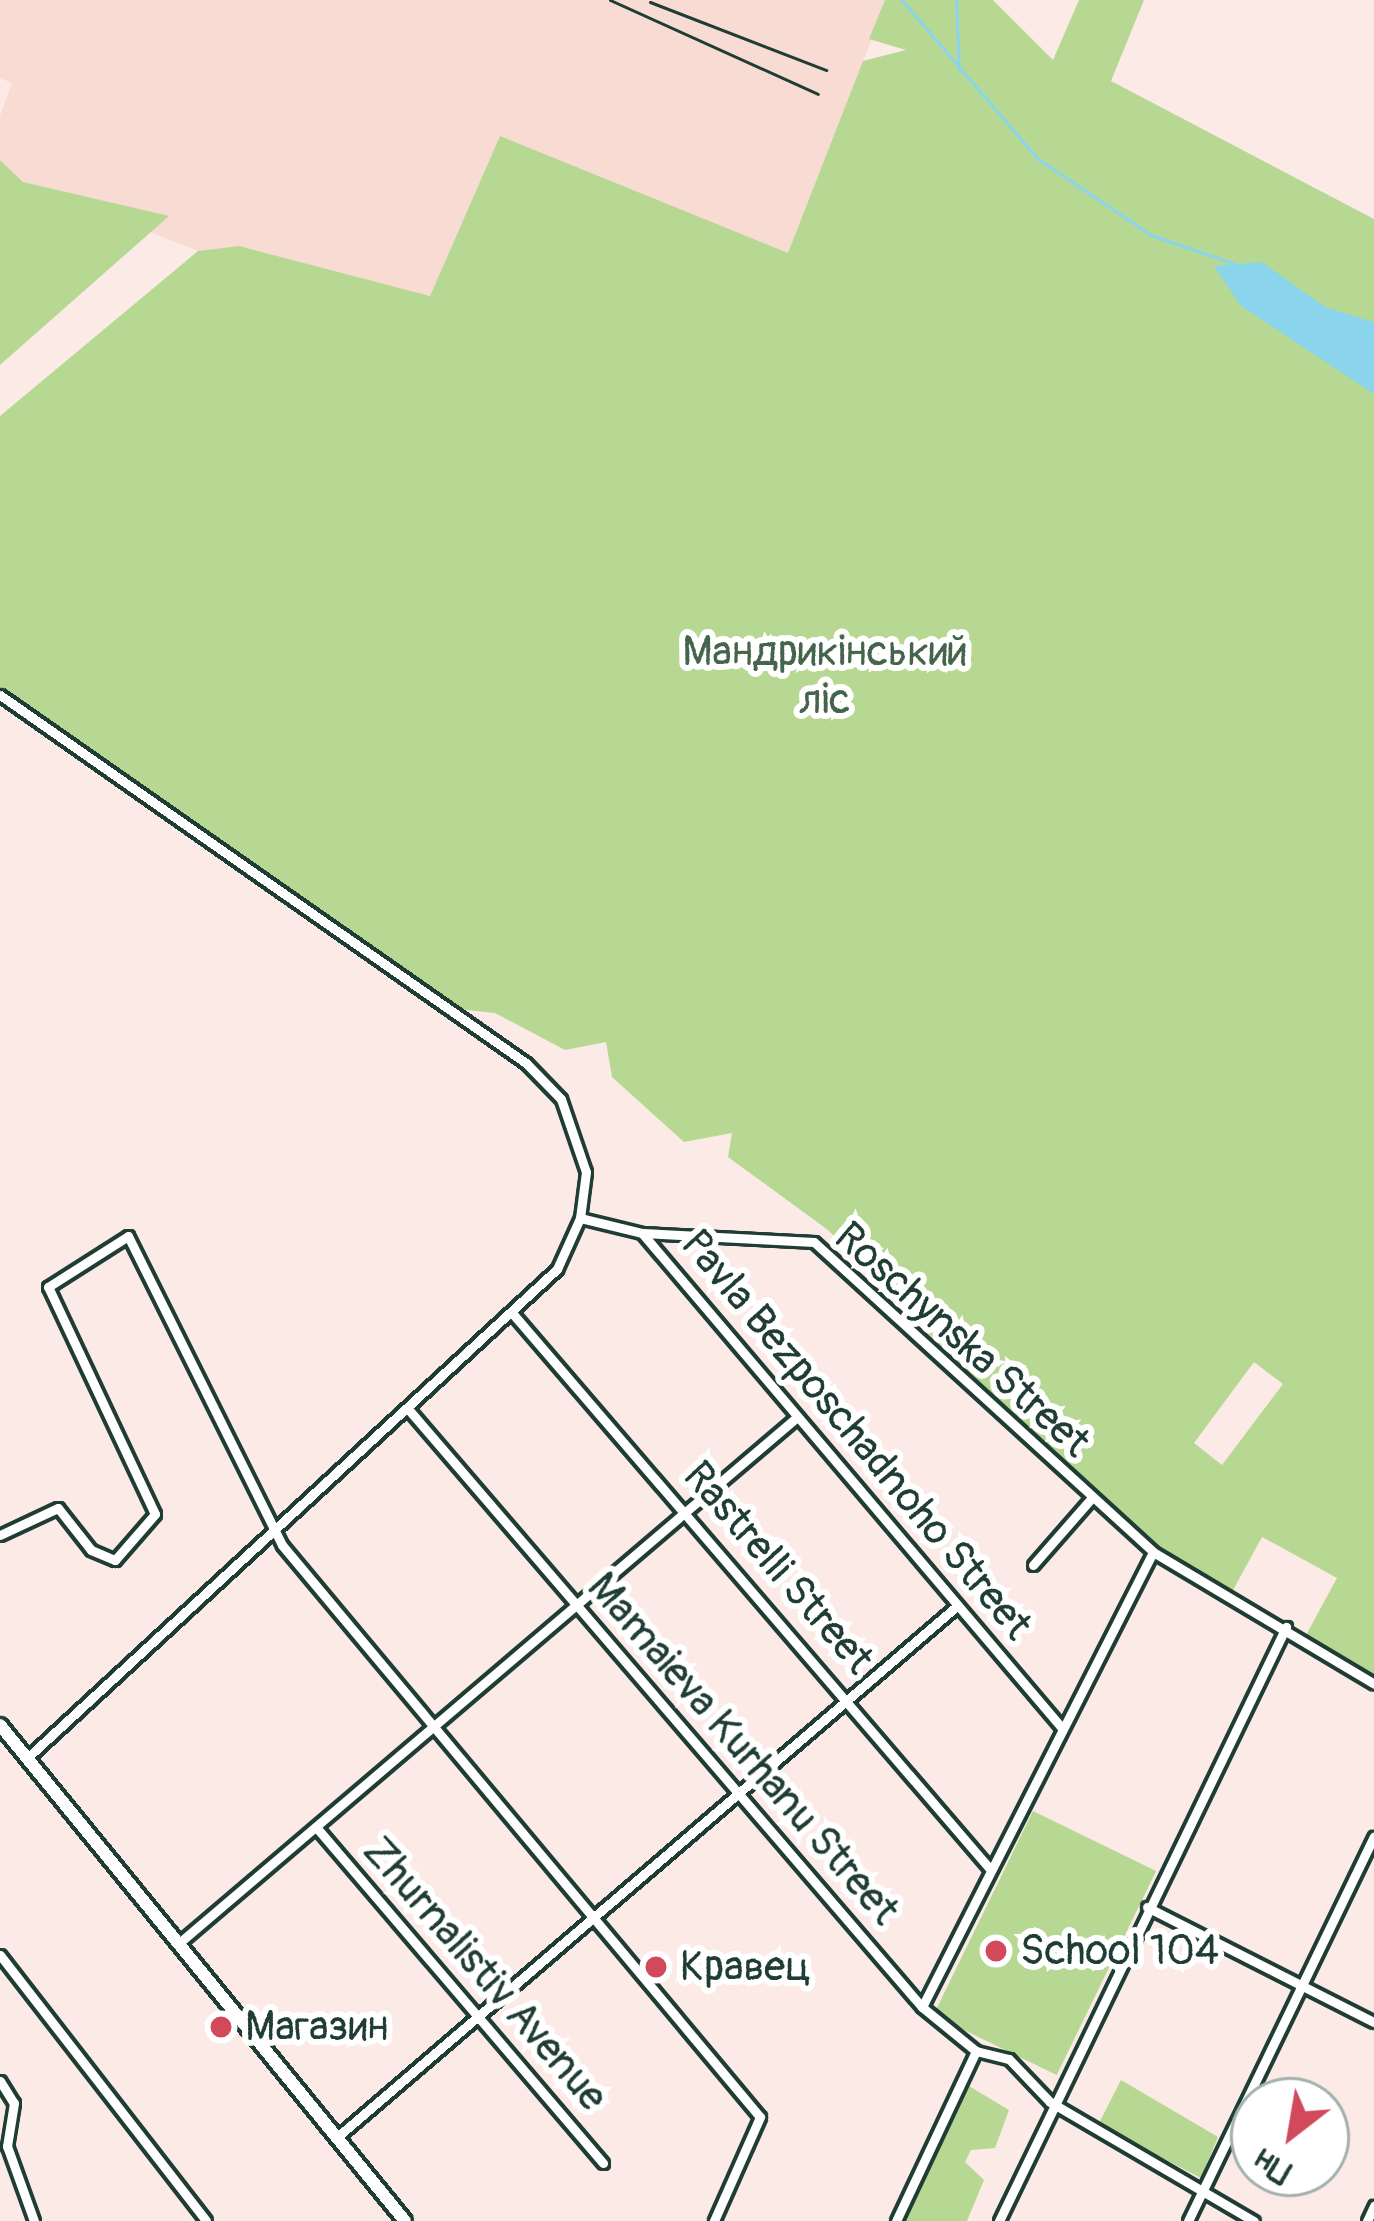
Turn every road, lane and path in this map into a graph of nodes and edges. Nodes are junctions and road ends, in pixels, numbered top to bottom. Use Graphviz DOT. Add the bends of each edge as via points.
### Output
graph roads {
  1 [pos="0,695"];
  2 [pos="580,1218"];
  3 [pos="642,1232"];
  4 [pos="513,1314"];
  5 [pos="409,1410"];
  6 [pos="797,1417"];
  7 [pos="1090,1500"];
  8 [pos="683,1510"];
  9 [pos="274,1530"];
  10 [pos="0,1535"];
  11 [pos="1153,1552"];
  12 [pos="1033,1565"];
  13 [pos="574,1604"];
  14 [pos="957,1606"];
  15 [pos="1286,1627"];
  16 [pos="1374,1684"];
  17 [pos="847,1698"];
  18 [pos="0,1725"];
  19 [pos="1062,1728"];
  20 [pos="432,1729"];
  21 [pos="27,1758"];
  22 [pos="736,1794"];
  23 [pos="316,1827"];
  24 [pos="1374,1837"];
  25 [pos="990,1869"];
  26 [pos="1147,1907"];
  27 [pos="596,1917"];
  28 [pos="178,1943"];
  29 [pos="0,1955"];
  30 [pos="1303,1986"];
  31 [pos="922,2007"];
  32 [pos="479,2019"];
  33 [pos="1374,2022"];
  34 [pos="976,2050"];
  35 [pos="0,2081"];
  36 [pos="1050,2102"];
  37 [pos="336,2138"];
  38 [pos="603,2163"];
  39 [pos="1201,2191"];
  40 [pos="1374,2206"];
  41 [pos="34,2221"];
  42 [pos="206,2221"];
  43 [pos="405,2221"];
  44 [pos="714,2221"];
  45 [pos="896,2221"];
  46 [pos="999,2221"];
  47 [pos="1188,2221"];
  48 [pos="1254,2221"];
  49 [pos="1366,2221"];
  1 -- 2 [label="street" via="545,1080 575,1126 586,1172"];
  2 -- 3 [label="street, Pavla Bezposchadnoho Street"];
  2 -- 4 [label="street" via="556,1269"];
  3 -- 6 [label="street, Pavla Bezposchadnoho Street"];
  3 -- 7 [label="street, Roschynska Street" via="814,1242"];
  4 -- 5 [label="street"];
  4 -- 8 [label="street, Rastrelli Street"];
  5 -- 9 [label="street"];
  5 -- 13 [label="street, Mamaieva Kurhanu Street"];
  6 -- 8 [label="street"];
  6 -- 14 [label="street, Pavla Bezposchadnoho Street"];
  7 -- 11 [label="street, Roschynska Street"];
  7 -- 12 [label="street, Roschynska Street"];
  8 -- 13 [label="street"];
  8 -- 17 [label="street, Rastrelli Street"];
  9 -- 10 [label="street" via="128,1236 48,1287 154,1514 115,1560 91,1550 58,1508"];
  9 -- 20 [label="street"];
  9 -- 21 [label="street"];
  11 -- 15 [label="street, Roschynska Street"];
  11 -- 19 [label="street"];
  13 -- 20 [label="street"];
  13 -- 22 [label="street, Mamaieva Kurhanu Street"];
  14 -- 17 [label="street"];
  14 -- 19 [label="street, Pavla Bezposchadnoho Street"];
  15 -- 16 [label="street, Roschynska Street"];
  15 -- 26 [label="street"];
  17 -- 22 [label="street"];
  17 -- 25 [label="street, Rastrelli Street"];
  18 -- 21 [label="main road"];
  19 -- 25 [label="street"];
  20 -- 23 [label="street"];
  20 -- 27 [label="street"];
  21 -- 28 [label="main road"];
  22 -- 27 [label="street"];
  22 -- 31 [label="street, Mamaieva Kurhanu Street"];
  23 -- 28 [label="street"];
  23 -- 32 [label="street, Zhurnalistiv Avenue"];
  24 -- 30 [label="street"];
  25 -- 31 [label="street"];
  26 -- 30 [label="street"];
  26 -- 36 [label="street"];
  27 -- 32 [label="street"];
  27 -- 44 [label="street" via="760,2117"];
  28 -- 37 [label="main road"];
  29 -- 42 [label="street"];
  30 -- 33 [label="street"];
  30 -- 39 [label="street"];
  31 -- 34 [label="street, Mamaieva Kurhanu Street"];
  32 -- 37 [label="street"];
  32 -- 38 [label="street, Zhurnalistiv Avenue"];
  34 -- 36 [label="street, Mamaieva Kurhanu Street" via="1010,2059"];
  34 -- 45 [label="street"];
  35 -- 41 [label="street" via="14,2103 7,2146"];
  36 -- 39 [label="street, Mamaieva Kurhanu Street"];
  36 -- 46 [label="street"];
  37 -- 43 [label="main road"];
  39 -- 47 [label="street"];
  39 -- 48 [label="street, Mamaieva Kurhanu Street"];
  40 -- 49 [label="street"];
}
